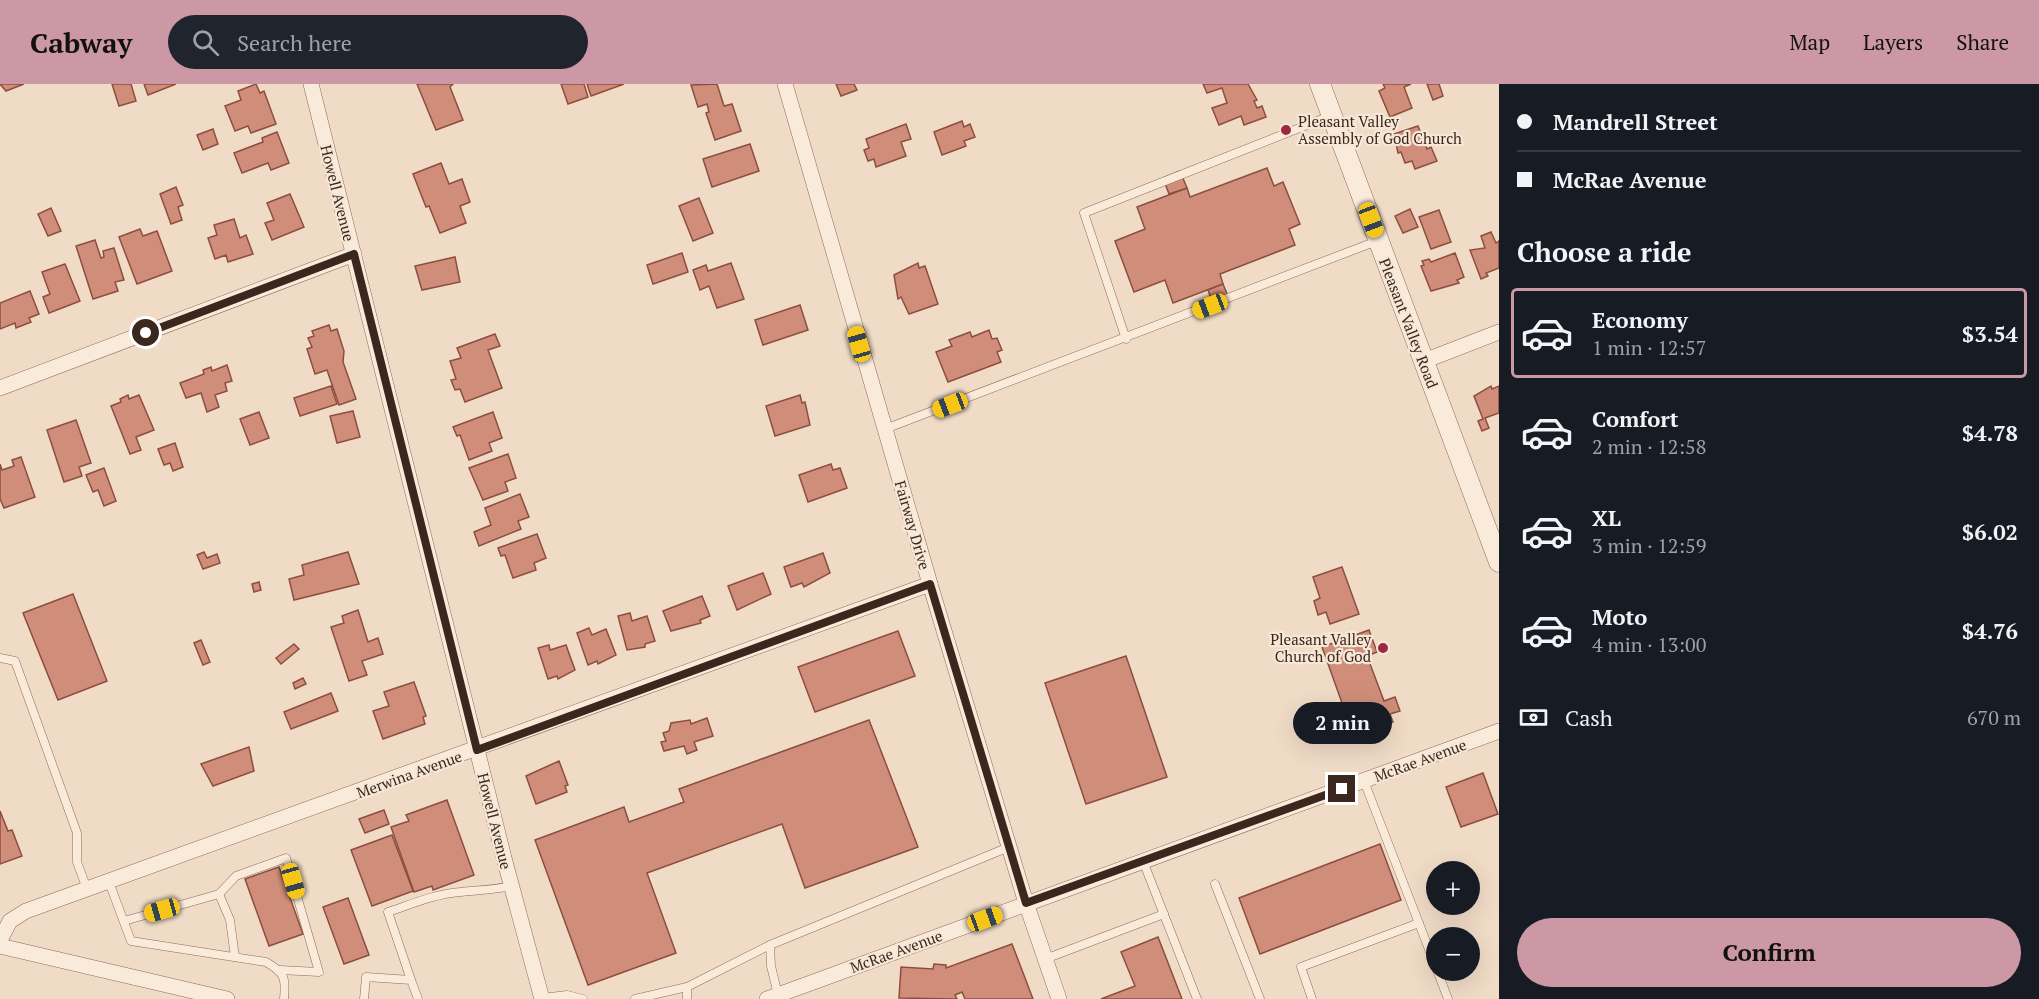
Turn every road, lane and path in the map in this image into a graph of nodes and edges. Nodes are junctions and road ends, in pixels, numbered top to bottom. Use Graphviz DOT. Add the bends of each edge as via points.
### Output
graph roads {
  1 [pos="311,84"];
  2 [pos="785,84"];
  3 [pos="1320,84"];
  4 [pos="1332,115"];
  5 [pos="1379,241"];
  6 [pos="354,254"];
  7 [pos="1499,332"];
  8 [pos="1126,339"];
  9 [pos="1424,361"];
  10 [pos="0,388"];
  11 [pos="885,429"];
  12 [pos="1499,562"];
  13 [pos="930,584"];
  14 [pos="0,658"];
  15 [pos="1499,731"];
  16 [pos="477,750"];
  17 [pos="1364,781"];
  18 [pos="1009,847"];
  19 [pos="1143,861"];
  20 [pos="109,882"];
  21 [pos="1215,884"];
  22 [pos="511,885"];
  23 [pos="87,889"];
  24 [pos="219,894"];
  25 [pos="1026,903"];
  26 [pos="1164,914"];
  27 [pos="124,921"];
  28 [pos="1419,923"];
  29 [pos="0,940"];
  30 [pos="1426,941"];
  31 [pos="770,945"];
  32 [pos="0,946"];
  33 [pos="235,957"];
  34 [pos="1044,959"];
  35 [pos="280,970"];
  36 [pos="411,980"];
  37 [pos="1441,981"];
  38 [pos="687,987"];
  39 [pos="773,997"];
  40 [pos="227,999"];
  41 [pos="284,999"];
  42 [pos="364,999"];
  43 [pos="418,999"];
  44 [pos="542,999"];
  45 [pos="583,999"];
  46 [pos="635,999"];
  47 [pos="687,999"];
  48 [pos="1059,999"];
  49 [pos="1197,999"];
  50 [pos="1260,999"];
  51 [pos="1312,999"];
  52 [pos="1448,999"];
  1 -- 6 [label="street, Howell Avenue"];
  2 -- 11 [label="street, Fairway Drive"];
  3 -- 4 [label="street, Pleasant Valley Road"];
  4 -- 5 [label="street, Pleasant Valley Road"];
  4 -- 8 [label="lane" via="1084,213"];
  5 -- 8 [label="lane"];
  5 -- 9 [label="street, Pleasant Valley Road"];
  6 -- 10 [label="street"];
  6 -- 16 [label="street, Howell Avenue"];
  7 -- 9 [label="street"];
  8 -- 11 [label="lane"];
  9 -- 12 [label="street, Pleasant Valley Road"];
  11 -- 13 [label="street, Fairway Drive"];
  13 -- 16 [label="street, Merwina Avenue"];
  13 -- 18 [label="street, Fairway Drive"];
  14 -- 23 [label="lane" via="15,661 77,833 77,862"];
  15 -- 17 [label="street, McRae Avenue"];
  16 -- 20 [label="street, Merwina Avenue"];
  16 -- 22 [label="street, Howell Avenue"];
  17 -- 19 [label="street, McRae Avenue"];
  17 -- 28 [label="lane"];
  18 -- 25 [label="street, Fairway Drive"];
  18 -- 31 [label="lane"];
  19 -- 25 [label="street, McRae Avenue"];
  19 -- 26 [label="lane"];
  20 -- 23 [label="street, Merwina Avenue"];
  20 -- 27 [label="lane"];
  21 -- 50 [label="lane"];
  22 -- 36 [label="lane" via="433,897 388,912"];
  22 -- 44 [label="street, Howell Avenue"];
  23 -- 29 [label="street, Merwina Avenue" via="26,911 10,921"];
  24 -- 27 [label="lane"];
  24 -- 33 [label="lane" via="230,920"];
  24 -- 35 [label="lane" via="236,876 286,858 319,972"];
  25 -- 34 [label="street, Fairway Drive"];
  25 -- 39 [label="street, McRae Avenue"];
  26 -- 34 [label="lane"];
  26 -- 49 [label="lane"];
  27 -- 33 [label="lane" via="131,941"];
  28 -- 30 [label="lane"];
  28 -- 51 [label="lane" via="1301,967"];
  31 -- 38 [label="lane"];
  31 -- 39 [label="lane"];
  32 -- 40 [label="street"];
  33 -- 35 [label="lane" via="266,962"];
  34 -- 48 [label="street, Fairway Drive"];
  35 -- 41 [label="lane" via="285,982"];
  36 -- 42 [label="lane" via="366,977"];
  36 -- 43 [label="lane"];
  37 -- 52 [label="lane"];
  38 -- 46 [label="lane"];
  38 -- 47 [label="lane"];
  44 -- 45 [label="lane" via="567,995"];
}
